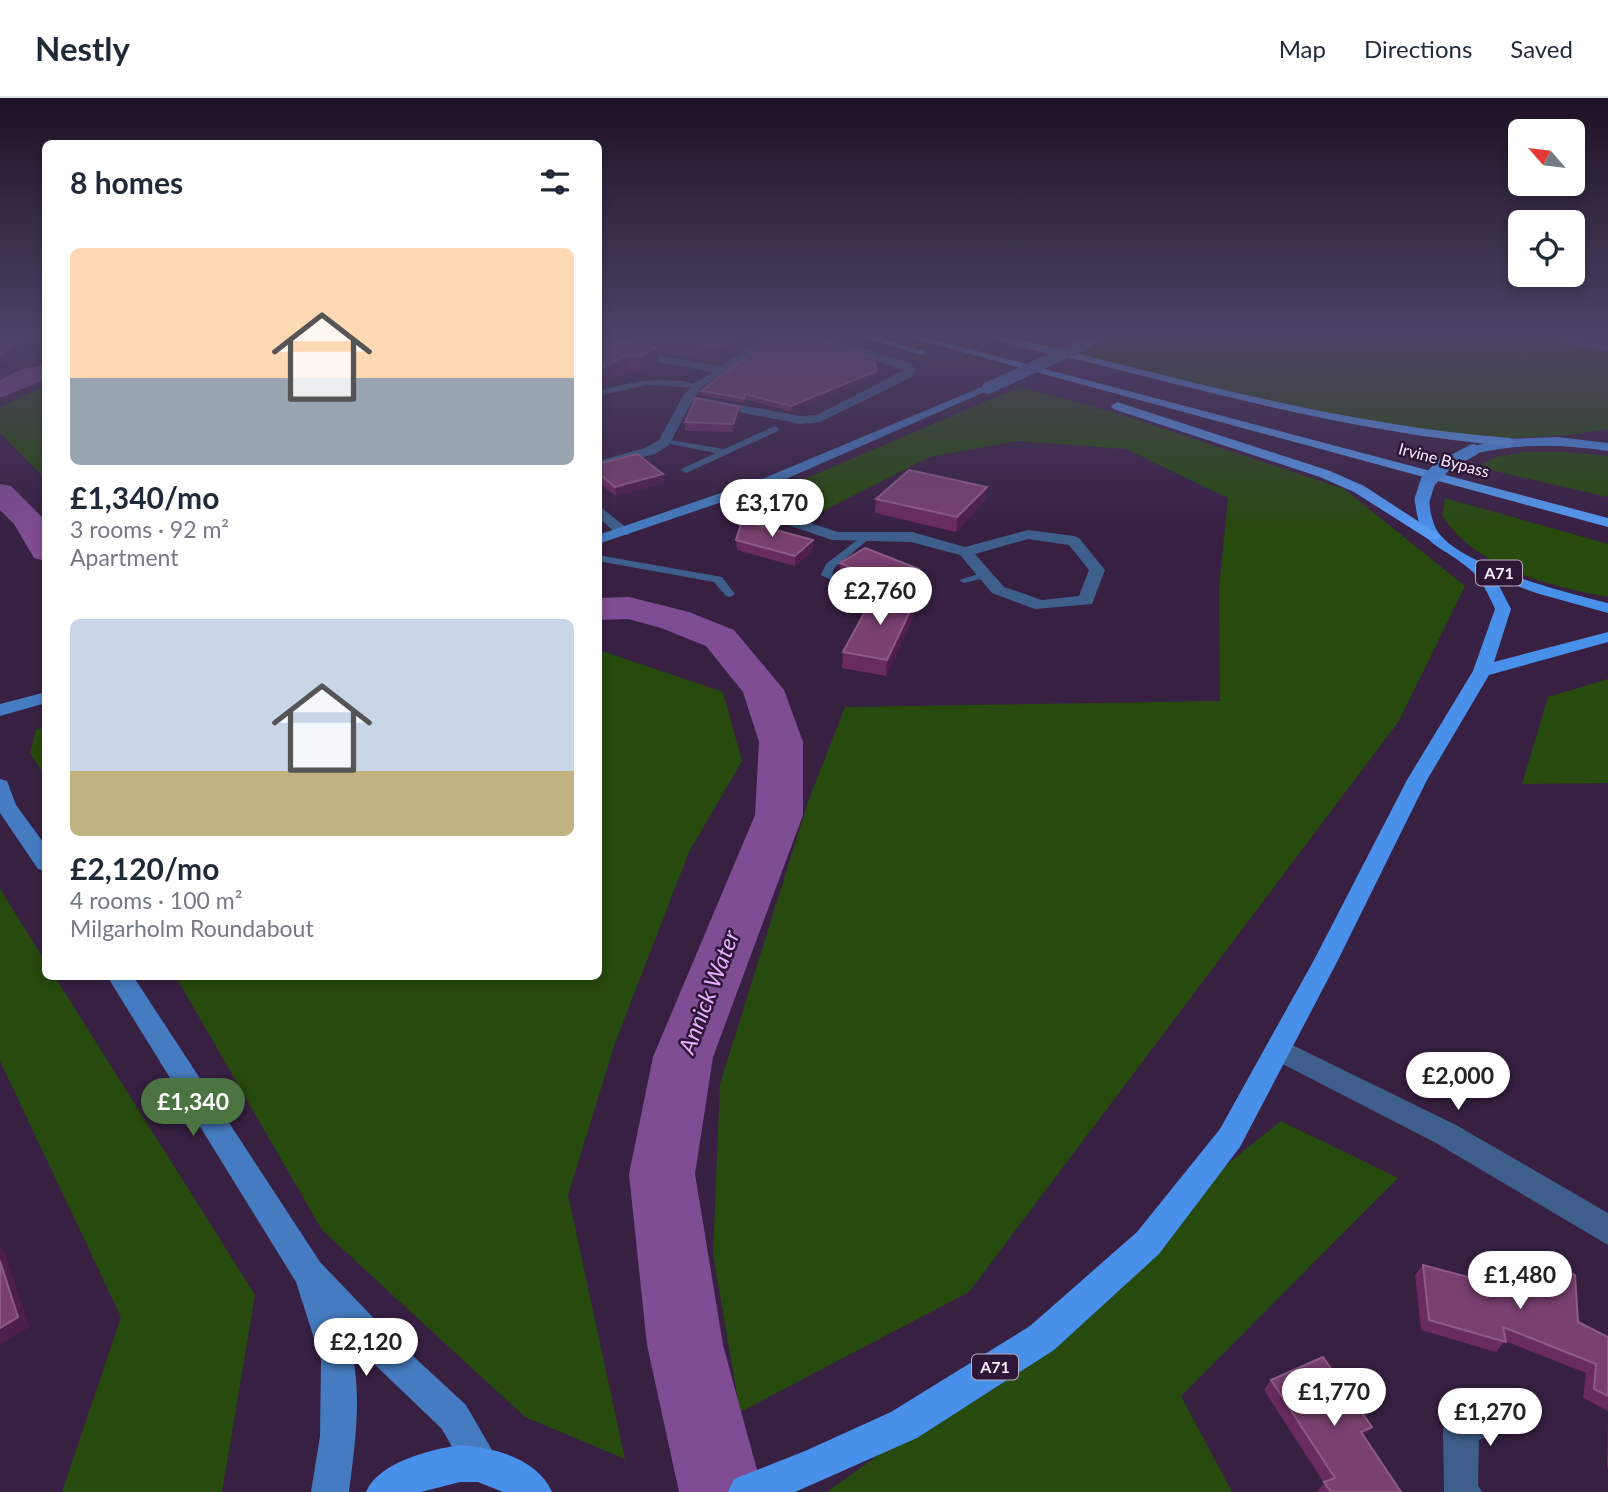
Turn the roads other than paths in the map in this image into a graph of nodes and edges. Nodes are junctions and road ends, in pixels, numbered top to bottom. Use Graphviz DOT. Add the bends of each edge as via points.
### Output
graph roads {
  1 [pos="686,400"];
  2 [pos="692,400"];
  3 [pos="857,400"];
  4 [pos="960,400"];
  5 [pos="1100,400"];
  6 [pos="1148,400"];
  7 [pos="1189,400"];
  8 [pos="1259,400"];
  9 [pos="775,429"];
  10 [pos="1601,433"];
  11 [pos="1543,440"];
  12 [pos="664,442"];
  13 [pos="1510,442"];
  14 [pos="1608,447"];
  15 [pos="725,452"];
  16 [pos="602,464"];
  17 [pos="686,470"];
  18 [pos="735,494"];
  19 [pos="1608,510"];
  20 [pos="602,513"];
  21 [pos="1608,523"];
  22 [pos="623,532"];
  23 [pos="1433,536"];
  24 [pos="865,537"];
  25 [pos="602,539"];
  26 [pos="965,552"];
  27 [pos="602,559"];
  28 [pos="1471,561"];
  29 [pos="985,575"];
  30 [pos="964,580"];
  31 [pos="730,594"];
  32 [pos="864,607"];
  33 [pos="1608,608"];
  34 [pos="1608,637"];
  35 [pos="1482,671"];
  36 [pos="40,698"];
  37 [pos="0,710"];
  38 [pos="0,722"];
  39 [pos="2,799"];
  40 [pos="42,857"];
  41 [pos="121,980"];
  42 [pos="1278,1049"];
  43 [pos="1608,1230"];
  44 [pos="309,1273"];
  45 [pos="1508,1410"];
  46 [pos="482,1464"];
  47 [pos="330,1492"];
  48 [pos="385,1492"];
  49 [pos="534,1492"];
  50 [pos="747,1492"];
  51 [pos="1463,1492"];
  1 -- 12 [label="street"];
  2 -- 3 [label="street" via="801,421 820,418"];
  4 -- 18 [label="main road, bridge"];
  5 -- 23 [label="highway" via="1199,430 1359,489"];
  6 -- 21 [label="highway, Irvine Bypass"];
  7 -- 19 [label="highway, Irvine Bypass"];
  8 -- 13 [label="highway" via="1395,430"];
  9 -- 15 [label="lane"];
  10 -- 11 [label="main road"];
  11 -- 13 [label="main road"];
  11 -- 14 [label="main road"];
  12 -- 15 [label="lane"];
  12 -- 16 [label="street" via="650,451"];
  13 -- 23 [label="main road, bridge" via="1473,450 1438,468 1423,487 1422,500"];
  15 -- 17 [label="lane"];
  18 -- 22 [label="main road"];
  18 -- 24 [label="street" via="836,537"];
  20 -- 22 [label="street"];
  22 -- 25 [label="main road"];
  23 -- 28 [label="main road, A71"];
  24 -- 26 [label="street" via="912,537"];
  24 -- 32 [label="lane" via="830,566 826,575 869,594"];
  26 -- 29 [label="street"];
  26 -- 29 [label="street" via="1028,534 1074,541 1097,569 1086,600 1041,605 998,590"];
  27 -- 31 [label="lane" via="718,579"];
  28 -- 33 [label="main road, A71" via="1524,584"];
  28 -- 35 [label="main road, A71" via="1492,585 1503,609"];
  29 -- 30 [label="lane"];
  34 -- 35 [label="main road"];
  35 -- 42 [label="main road, A71" via="1417,780"];
  36 -- 37 [label="main road"];
  36 -- 38 [label="main road"];
  39 -- 40 [label="main road"];
  41 -- 44 [label="main road"];
  42 -- 43 [label="street" via="1408,1112"];
  42 -- 50 [label="main road, A71" via="1230,1138 1148,1243 1042,1338 904,1425"];
  44 -- 46 [label="main road" via="375,1344 454,1417"];
  44 -- 47 [label="main road" via="338,1360 338,1436"];
  45 -- 51 [label="street" via="1461,1430"];
  46 -- 48 [label="main road" via="439,1465"];
  46 -- 49 [label="main road" via="519,1479"];
}
